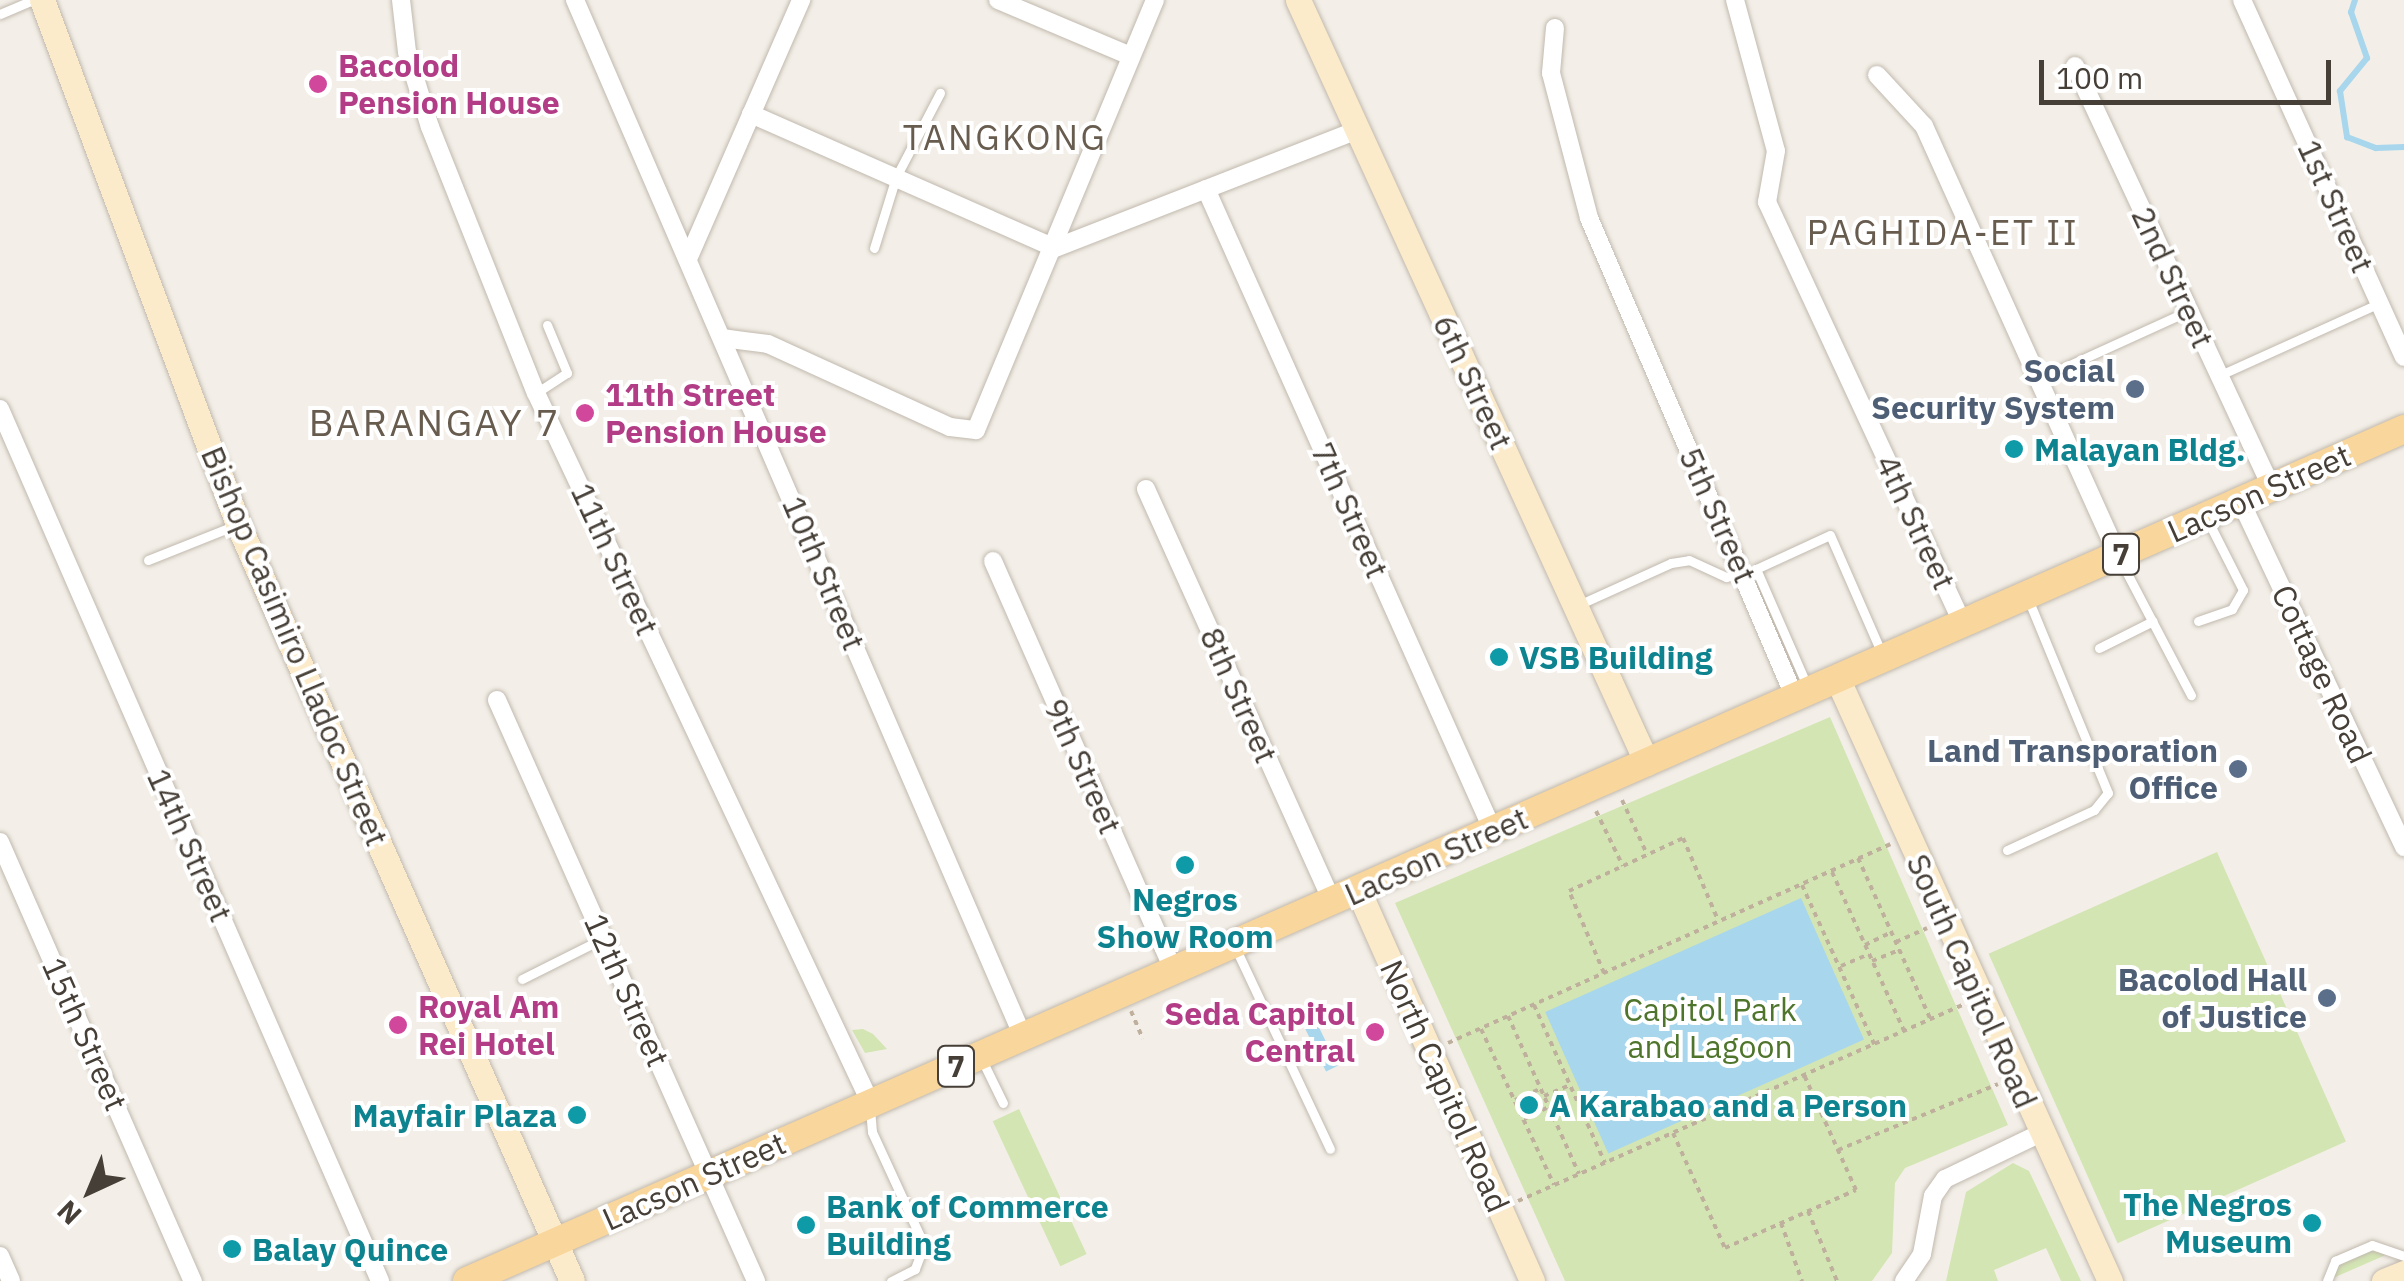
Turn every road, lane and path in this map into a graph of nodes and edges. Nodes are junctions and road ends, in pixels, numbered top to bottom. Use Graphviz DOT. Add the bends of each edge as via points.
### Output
graph roads {
  1 [pos="33,0"];
  2 [pos="42,0"];
  3 [pos="401,0"];
  4 [pos="575,0"];
  5 [pos="801,0"];
  6 [pos="998,0"];
  7 [pos="1155,0"];
  8 [pos="1298,0"];
  9 [pos="1735,0"];
  10 [pos="2242,0"];
  11 [pos="0,14"];
  12 [pos="1555,28"];
  13 [pos="1128,55"];
  14 [pos="2075,66"];
  15 [pos="1877,75"];
  16 [pos="940,92"];
  17 [pos="750,114"];
  18 [pos="1358,130"];
  19 [pos="896,177"];
  20 [pos="1206,190"];
  21 [pos="874,248"];
  22 [pos="1055,248"];
  23 [pos="688,260"];
  24 [pos="2380,304"];
  25 [pos="2188,311"];
  26 [pos="548,325"];
  27 [pos="722,338"];
  28 [pos="2404,358"];
  29 [pos="2218,376"];
  30 [pos="2041,378"];
  31 [pos="536,393"];
  32 [pos="0,409"];
  33 [pos="2404,430"];
  34 [pos="2272,488"];
  35 [pos="1146,490"];
  36 [pos="2241,502"];
  37 [pos="2206,517"];
  38 [pos="238,524"];
  39 [pos="2118,556"];
  40 [pos="148,560"];
  41 [pos="992,561"];
  42 [pos="1744,573"];
  43 [pos="2027,596"];
  44 [pos="1576,606"];
  45 [pos="2198,621"];
  46 [pos="2153,622"];
  47 [pos="1963,624"];
  48 [pos="2099,648"];
  49 [pos="1884,659"];
  50 [pos="1838,680"];
  51 [pos="1802,695"];
  52 [pos="2191,695"];
  53 [pos="497,700"];
  54 [pos="1647,763"];
  55 [pos="1599,784"];
  56 [pos="1492,831"];
  57 [pos="1907,836"];
  58 [pos="0,842"];
  59 [pos="2404,846"];
  60 [pos="2007,850"];
  61 [pos="1647,854"];
  62 [pos="1858,858"];
  63 [pos="1623,866"];
  64 [pos="1831,870"];
  65 [pos="1802,884"];
  66 [pos="1345,896"];
  67 [pos="1944,919"];
  68 [pos="1719,921"];
  69 [pos="1892,932"];
  70 [pos="604,938"];
  71 [pos="1896,942"];
  72 [pos="1234,944"];
  73 [pos="1865,945"];
  74 [pos="1899,950"];
  75 [pos="1869,954"];
  76 [pos="1872,961"];
  77 [pos="1839,967"];
  78 [pos="1174,971"];
  79 [pos="1604,974"];
  80 [pos="522,979"];
  81 [pos="1123,993"];
  82 [pos="1979,998"];
  83 [pos="1534,1005"];
  84 [pos="1508,1016"];
  85 [pos="1930,1020"];
  86 [pos="1481,1028"];
  87 [pos="1904,1031"];
  88 [pos="1023,1037"];
  89 [pos="1143,1039"];
  90 [pos="1874,1044"];
  91 [pos="1430,1051"];
  92 [pos="980,1056"];
  93 [pos="1804,1075"];
  94 [pos="2016,1076"];
  95 [pos="1570,1085"];
  96 [pos="1540,1089"];
  97 [pos="1544,1096"];
  98 [pos="1514,1100"];
  99 [pos="871,1104"];
  100 [pos="1003,1104"];
  101 [pos="1549,1108"];
  102 [pos="1524,1120"];
  103 [pos="1673,1133"];
  104 [pos="2040,1133"];
  105 [pos="1330,1150"];
  106 [pos="1838,1150"];
  107 [pos="1605,1163"];
  108 [pos="1579,1174"];
  109 [pos="708,1175"];
  110 [pos="1554,1185"];
  111 [pos="1500,1209"];
  112 [pos="1808,1211"];
  113 [pos="1781,1223"];
  114 [pos="555,1242"];
  115 [pos="0,1256"];
  116 [pos="2404,1256"];
  117 [pos="2404,1273"];
  118 [pos="11,1281"];
  119 [pos="194,1281"];
  120 [pos="380,1281"];
  121 [pos="467,1281"];
  122 [pos="572,1281"];
  123 [pos="756,1281"];
  124 [pos="890,1281"];
  125 [pos="1532,1281"];
  126 [pos="1802,1281"];
  127 [pos="1837,1281"];
  128 [pos="1904,1281"];
  129 [pos="2110,1281"];
  130 [pos="2327,1281"];
  131 [pos="2384,1281"];
  1 -- 11 [label="lane"];
  2 -- 38 [label="street, Bishop Casimiro Lladoc Street"];
  3 -- 31 [label="street, 11th Street" via="430,126"];
  4 -- 23 [label="street, 10th Street"];
  5 -- 17 [label="street"];
  6 -- 13 [label="street"];
  7 -- 13 [label="street"];
  8 -- 18 [label="street, 6th Street"];
  9 -- 47 [label="street, 4th Street" via="1776,152 1767,202"];
  10 -- 24 [label="street, 1st Street"];
  12 -- 42 [label="street, 5th Street" via="1551,73 1571,160 1636,332"];
  13 -- 22 [label="street"];
  14 -- 25 [label="street, 2nd Street"];
  15 -- 30 [label="street" via="1918,114"];
  16 -- 19 [label="lane"];
  17 -- 19 [label="street"];
  17 -- 23 [label="street"];
  18 -- 20 [label="street"];
  18 -- 44 [label="street, 6th Street"];
  19 -- 21 [label="lane"];
  19 -- 22 [label="street"];
  20 -- 22 [label="street"];
  20 -- 56 [label="street, 7th Street"];
  22 -- 27 [label="street" via="976,430 950,427 768,344"];
  23 -- 27 [label="street, 10th Street"];
  24 -- 28 [label="street, 1st Street"];
  24 -- 29 [label="lane"];
  25 -- 29 [label="street, 2nd Street"];
  25 -- 30 [label="lane"];
  26 -- 31 [label="lane" via="568,372"];
  27 -- 88 [label="street, 10th Street"];
  29 -- 34 [label="street, 2nd Street"];
  30 -- 39 [label="street"];
  31 -- 99 [label="street, 11th Street"];
  32 -- 120 [label="street, 14th Street"];
  33 -- 34 [label="main road, Lacson Street / 7"];
  34 -- 36 [label="main road, Lacson Street / 7"];
  35 -- 66 [label="street, 8th Street"];
  36 -- 37 [label="main road, Lacson Street / 7"];
  36 -- 59 [label="street, Cottage Road"];
  37 -- 39 [label="main road, Lacson Street / 7"];
  37 -- 45 [label="lane" via="2243,590 2232,610"];
  38 -- 40 [label="lane"];
  38 -- 114 [label="street, Bishop Casimiro Lladoc Street"];
  39 -- 43 [label="main road, Lacson Street / 7"];
  39 -- 46 [label="lane"];
  41 -- 78 [label="street, 9th Street"];
  42 -- 44 [label="lane" via="1726,577 1689,560 1671,563"];
  42 -- 51 [label="street, 5th Street"];
  43 -- 47 [label="main road, Lacson Street / 7"];
  43 -- 60 [label="lane" via="2108,794 2094,810"];
  44 -- 54 [label="street, 6th Street"];
  46 -- 48 [label="lane"];
  46 -- 52 [label="lane"];
  47 -- 49 [label="main road, Lacson Street / 7"];
  49 -- 50 [label="main road, Lacson Street / 7"];
  49 -- 51 [label="lane" via="1830,535 1756,569"];
  50 -- 51 [label="main road, Lacson Street / 7"];
  50 -- 57 [label="street, South Capitol Road"];
  51 -- 54 [label="main road, Lacson Street / 7"];
  53 -- 70 [label="street, 12th Street"];
  54 -- 55 [label="main road, Lacson Street / 7"];
  55 -- 56 [label="main road, Lacson Street / 7"];
  55 -- 61 [label="path"];
  55 -- 63 [label="path"];
  56 -- 66 [label="main road, Lacson Street / 7"];
  57 -- 62 [label="path"];
  57 -- 67 [label="street, South Capitol Road"];
  58 -- 119 [label="street, 15th Street"];
  61 -- 63 [label="path"];
  61 -- 68 [label="path" via="1682,838"];
  62 -- 64 [label="path"];
  62 -- 69 [label="path"];
  63 -- 79 [label="path" via="1569,890"];
  64 -- 65 [label="path"];
  64 -- 73 [label="path"];
  65 -- 68 [label="path"];
  65 -- 77 [label="path"];
  66 -- 72 [label="main road, Lacson Street / 7"];
  66 -- 91 [label="street, North Capitol Road"];
  67 -- 71 [label="path"];
  67 -- 82 [label="street, South Capitol Road"];
  68 -- 79 [label="path"];
  69 -- 71 [label="path"];
  69 -- 73 [label="path"];
  70 -- 80 [label="lane"];
  70 -- 109 [label="street, 12th Street"];
  71 -- 74 [label="path"];
  72 -- 78 [label="main road, Lacson Street / 7"];
  72 -- 105 [label="lane"];
  73 -- 75 [label="path"];
  74 -- 76 [label="path"];
  74 -- 85 [label="path"];
  75 -- 76 [label="path"];
  75 -- 77 [label="path"];
  76 -- 87 [label="path"];
  77 -- 90 [label="path"];
  78 -- 81 [label="main road, Lacson Street / 7"];
  79 -- 83 [label="path"];
  81 -- 88 [label="main road, Lacson Street / 7"];
  81 -- 89 [label="path"];
  82 -- 85 [label="path"];
  82 -- 94 [label="street, South Capitol Road"];
  83 -- 84 [label="path"];
  83 -- 95 [label="path"];
  84 -- 86 [label="path"];
  84 -- 96 [label="path"];
  85 -- 87 [label="path"];
  86 -- 91 [label="path"];
  86 -- 98 [label="path"];
  87 -- 90 [label="path"];
  88 -- 92 [label="main road, Lacson Street / 7"];
  90 -- 93 [label="path"];
  91 -- 111 [label="street, North Capitol Road"];
  92 -- 99 [label="main road, Lacson Street / 7"];
  92 -- 100 [label="lane"];
  93 -- 103 [label="path"];
  93 -- 106 [label="path"];
  94 -- 104 [label="street, South Capitol Road"];
  94 -- 106 [label="path"];
  95 -- 97 [label="path"];
  95 -- 107 [label="path"];
  96 -- 97 [label="path"];
  96 -- 98 [label="path"];
  97 -- 101 [label="path"];
  98 -- 102 [label="path"];
  99 -- 109 [label="main road, Lacson Street / 7"];
  99 -- 124 [label="lane" via="872,1132 924,1245 915,1269"];
  101 -- 102 [label="path"];
  101 -- 108 [label="path"];
  102 -- 110 [label="path"];
  103 -- 107 [label="path"];
  103 -- 113 [label="path" via="1725,1248"];
  104 -- 128 [label="street" via="1946,1180 1933,1196 1922,1254"];
  104 -- 129 [label="street, South Capitol Road"];
  106 -- 112 [label="path" via="1856,1190"];
  107 -- 108 [label="path"];
  108 -- 110 [label="path"];
  109 -- 114 [label="main road, Lacson Street / 7"];
  109 -- 123 [label="street, 12th Street"];
  110 -- 111 [label="path"];
  111 -- 125 [label="street, North Capitol Road"];
  112 -- 113 [label="path"];
  112 -- 127 [label="path"];
  113 -- 126 [label="path"];
  114 -- 121 [label="main road, Lacson Street / 7"];
  114 -- 122 [label="street, Bishop Casimiro Lladoc Street"];
  115 -- 118 [label="street"];
  116 -- 130 [label="lane" via="2372,1244 2335,1261"];
  117 -- 131 [label="street"];
}
